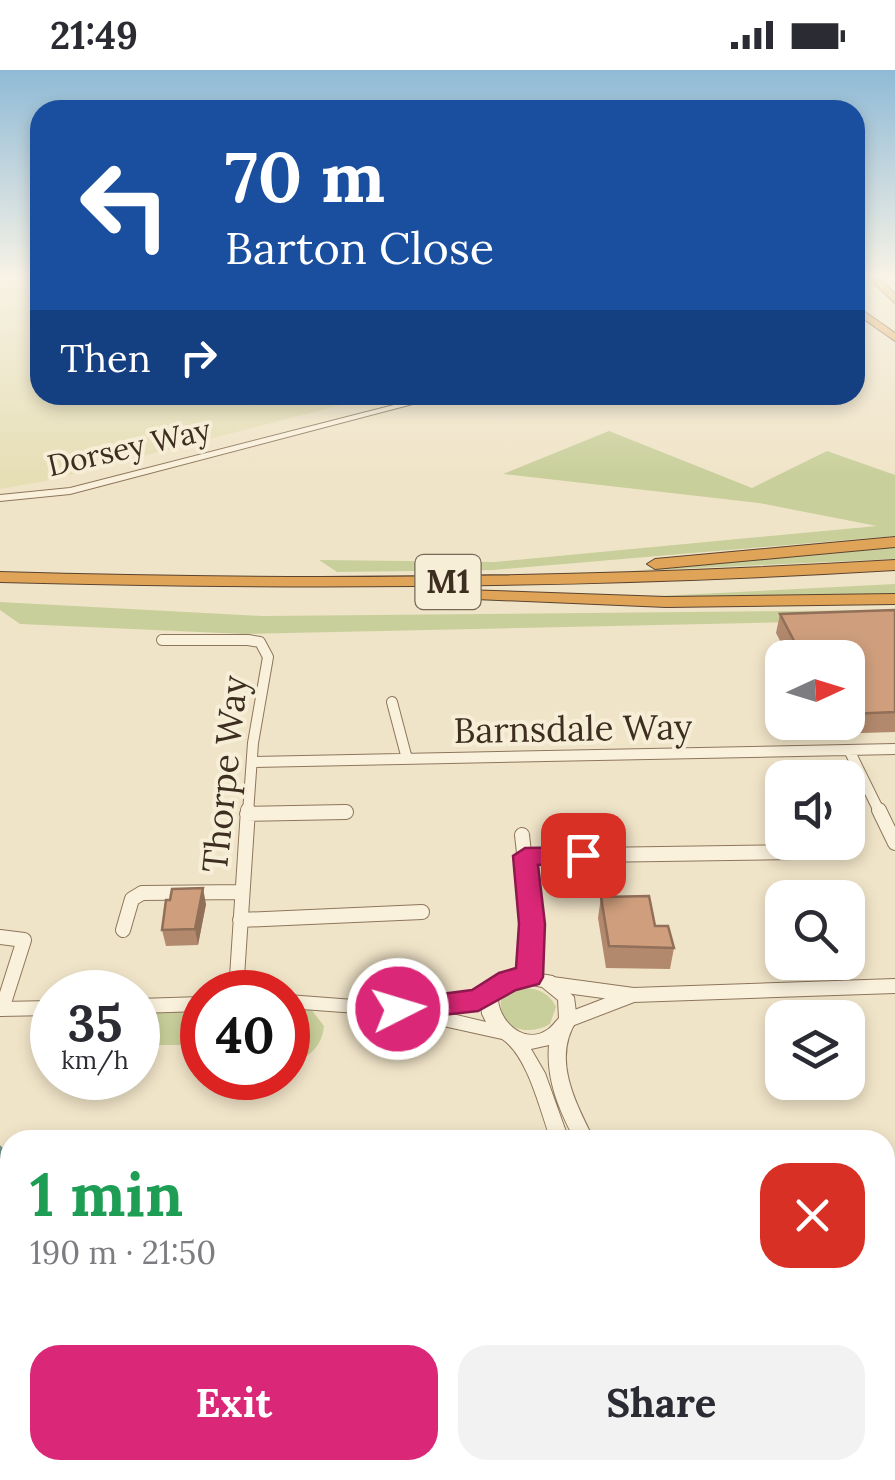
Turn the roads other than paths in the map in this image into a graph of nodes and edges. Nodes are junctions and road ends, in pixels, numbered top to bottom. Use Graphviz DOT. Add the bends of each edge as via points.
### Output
graph roads {
  1 [pos="404,405"];
  2 [pos="0,498"];
  3 [pos="895,542"];
  4 [pos="895,565"];
  5 [pos="895,576"];
  6 [pos="0,577"];
  7 [pos="396,587"];
  8 [pos="0,588"];
  9 [pos="895,599"];
  10 [pos="162,640"];
  11 [pos="392,702"];
  12 [pos="895,749"];
  13 [pos="849,750"];
  14 [pos="408,759"];
  15 [pos="252,762"];
  16 [pos="346,812"];
  17 [pos="247,814"];
  18 [pos="522,834"];
  19 [pos="895,842"];
  20 [pos="765,852"];
  21 [pos="525,856"];
  22 [pos="242,892"];
  23 [pos="422,912"];
  24 [pos="240,920"];
  25 [pos="123,930"];
  26 [pos="0,936"];
  27 [pos="237,970"];
  28 [pos="529,977"];
  29 [pos="552,984"];
  30 [pos="895,986"];
  31 [pos="491,995"];
  32 [pos="633,995"];
  33 [pos="310,1003"];
  34 [pos="30,1009"];
  35 [pos="398,1009"];
  36 [pos="1,1010"];
  37 [pos="565,1025"];
  38 [pos="509,1036"];
  39 [pos="556,1130"];
  40 [pos="581,1130"];
  1 -- 2 [label="street, Dorsey Way" via="70,491"];
  3 -- 7 [label="highway"];
  4 -- 7 [label="highway, M1"];
  5 -- 7 [label="highway, M1" via="697,586"];
  6 -- 7 [label="highway, M1"];
  7 -- 8 [label="highway, M1"];
  7 -- 9 [label="highway" via="666,602"];
  10 -- 15 [label="street, Thorpe Way" via="248,640 266,650"];
  11 -- 14 [label="street"];
  12 -- 13 [label="street, Barnsdale Way"];
  13 -- 14 [label="street, Barnsdale Way"];
  13 -- 19 [label="street"];
  14 -- 15 [label="street, Barnsdale Way"];
  15 -- 17 [label="street, Thorpe Way"];
  16 -- 17 [label="street"];
  17 -- 22 [label="street, Thorpe Way"];
  18 -- 21 [label="street"];
  20 -- 21 [label="street"];
  21 -- 28 [label="street"];
  22 -- 24 [label="street, Thorpe Way"];
  22 -- 25 [label="street, Thorpe Way" via="142,892 132,898"];
  23 -- 24 [label="street"];
  24 -- 27 [label="street, Thorpe Way"];
  26 -- 36 [label="street" via="24,940"];
  28 -- 29 [label="street"];
  28 -- 31 [label="street" via="509,980"];
  29 -- 32 [label="street"];
  29 -- 37 [label="street" via="568,1003"];
  30 -- 32 [label="street"];
  31 -- 35 [label="street"];
  31 -- 38 [label="street" via="489,1015"];
  32 -- 37 [label="street"];
  33 -- 35 [label="street"];
  34 -- 36 [label="street"];
  35 -- 38 [label="street"];
  37 -- 38 [label="street" via="540,1040"];
  37 -- 40 [label="street" via="557,1072"];
  38 -- 39 [label="street" via="536,1073"];
}
